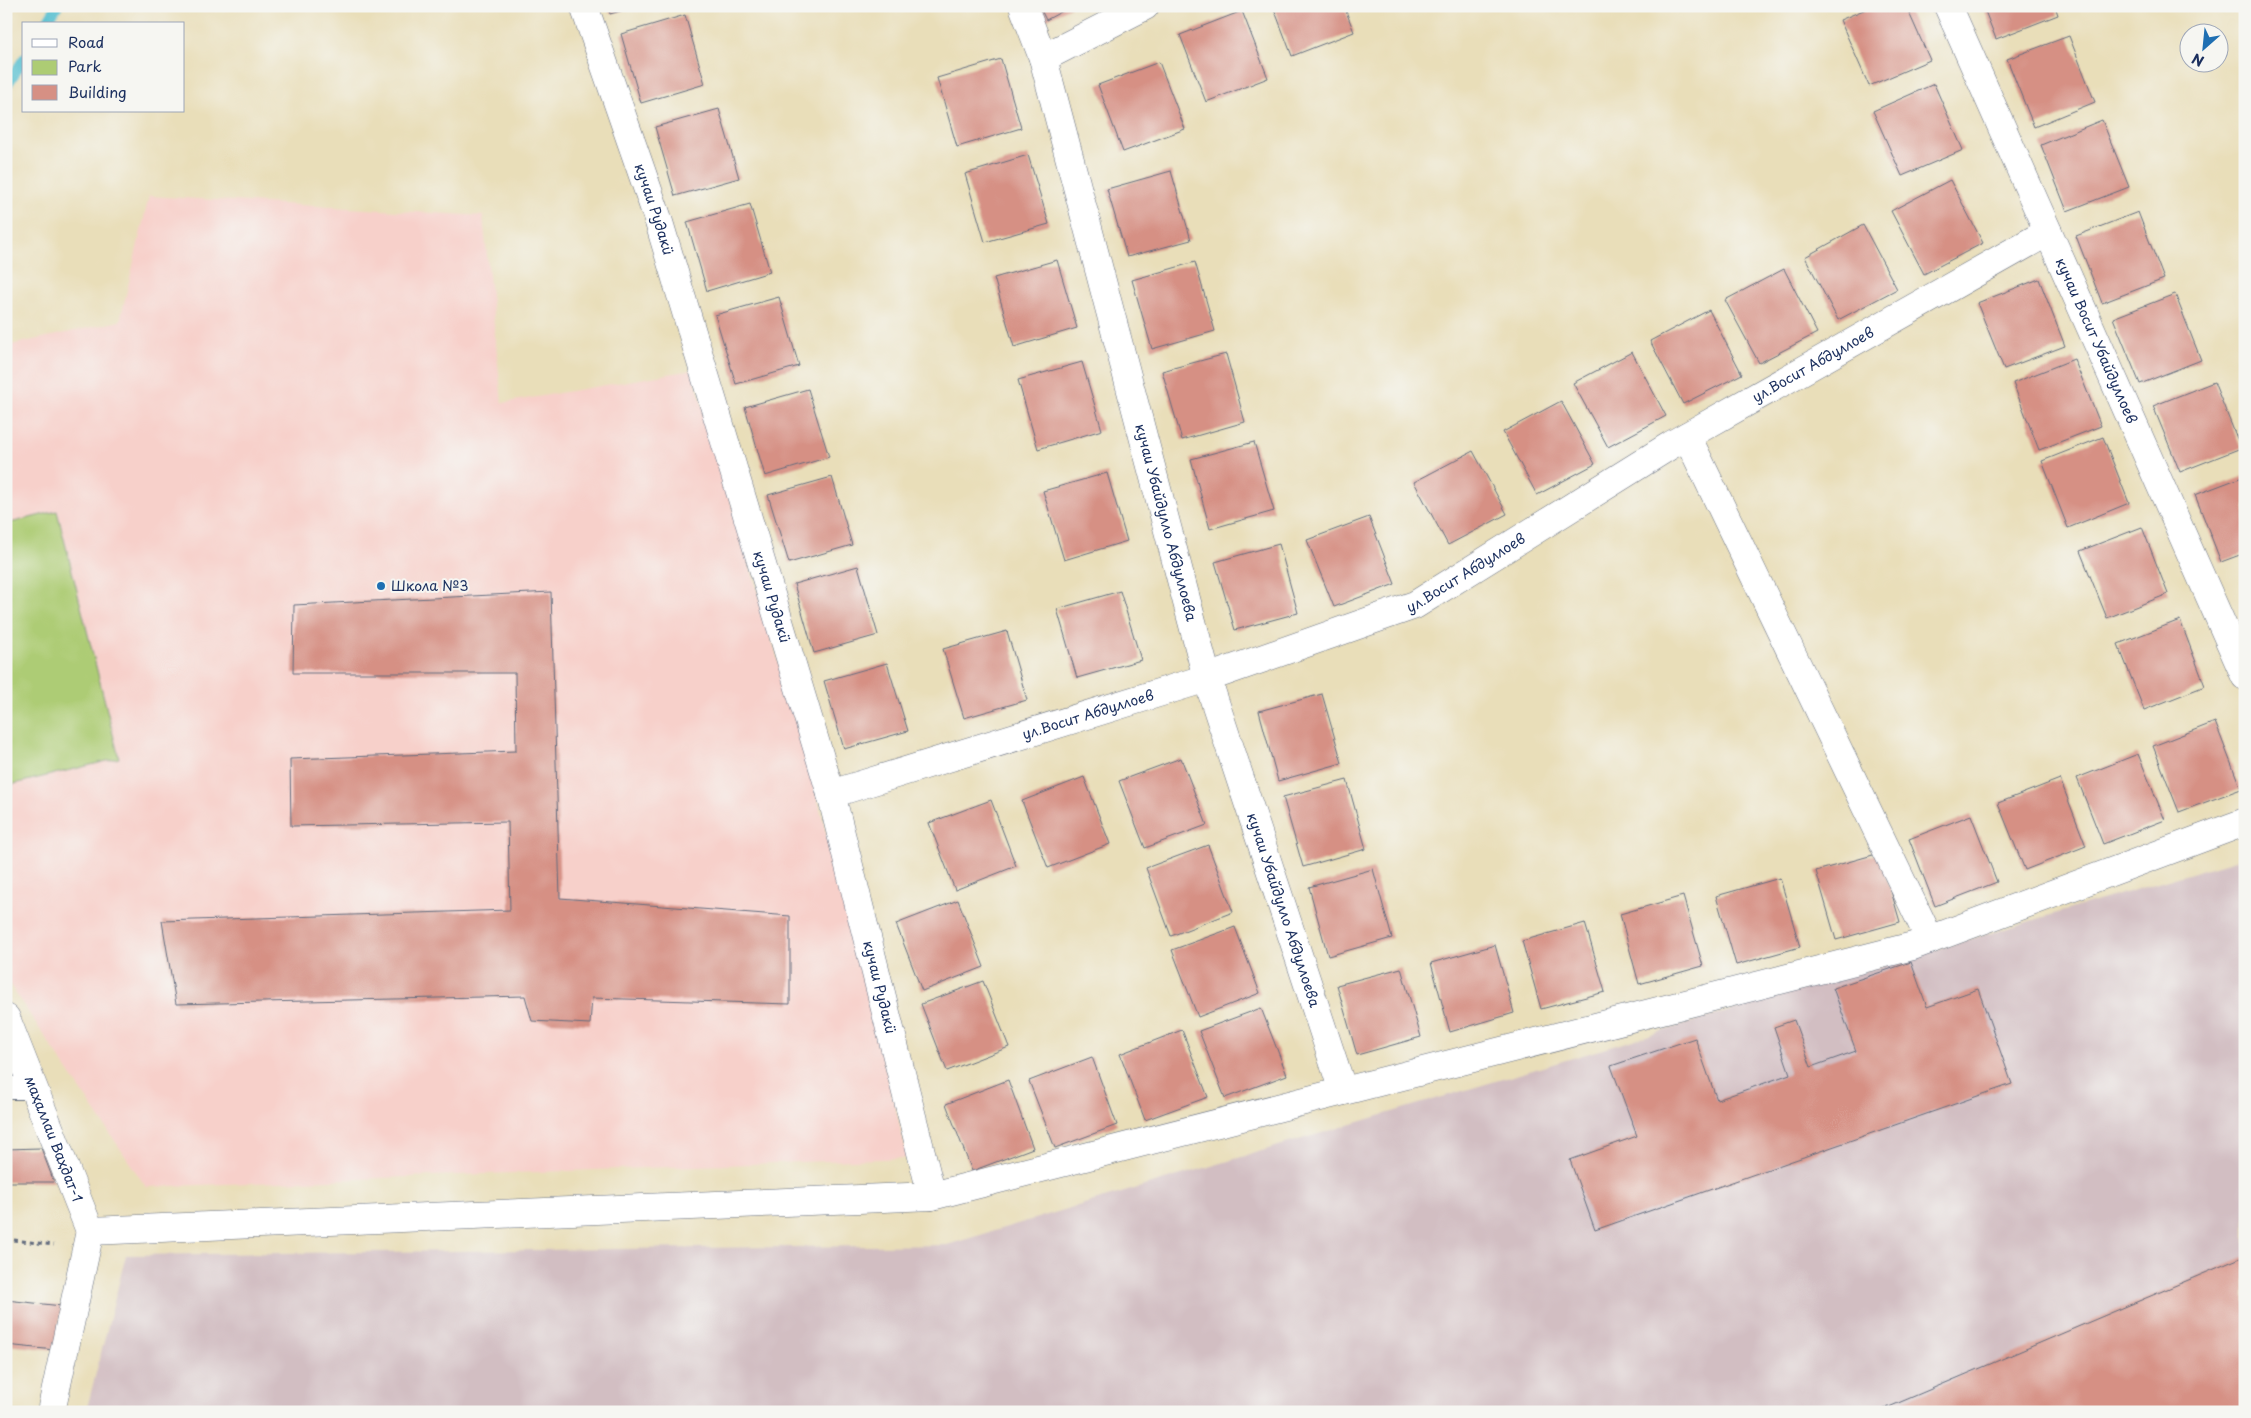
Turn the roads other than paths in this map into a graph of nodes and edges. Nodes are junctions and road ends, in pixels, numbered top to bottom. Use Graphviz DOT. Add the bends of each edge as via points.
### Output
graph roads {
  1 [pos="584,6"];
  2 [pos="1023,6"];
  3 [pos="1146,6"];
  4 [pos="1948,6"];
  5 [pos="1043,58"];
  6 [pos="2048,232"];
  7 [pos="1687,436"];
  8 [pos="2245,676"];
  9 [pos="1207,678"];
  10 [pos="831,794"];
  11 [pos="2245,822"];
  12 [pos="1930,940"];
  13 [pos="6,1018"];
  14 [pos="6,1088"];
  15 [pos="34,1088"];
  16 [pos="1343,1091"];
  17 [pos="932,1196"];
  18 [pos="89,1240"];
  19 [pos="51,1412"];
  1 -- 10 [label="street, кучаи Рудакӣ" via="658,219"];
  2 -- 5 [label="street, кучаи Убайдулло Абдуллоева"];
  3 -- 5 [label="street"];
  4 -- 6 [label="street, кучаи Восит Убайдуллоев"];
  5 -- 9 [label="street, кучаи Убайдулло Абдуллоева"];
  6 -- 7 [label="street, ул.Восит Абдуллоев"];
  6 -- 8 [label="street, кучаи Восит Убайдуллоев"];
  7 -- 9 [label="street, ул.Восит Абдуллоев" via="1415,605"];
  7 -- 12 [label="street"];
  9 -- 10 [label="street, ул.Восит Абдуллоев"];
  9 -- 16 [label="street, кучаи Убайдулло Абдуллоева"];
  10 -- 17 [label="street, кучаи Рудакӣ"];
  11 -- 12 [label="street"];
  12 -- 16 [label="street"];
  13 -- 15 [label="street, маҳаллаи Ваҳдат-1"];
  14 -- 15 [label="lane"];
  15 -- 18 [label="street, маҳаллаи Ваҳдат-1"];
  16 -- 17 [label="street"];
  17 -- 18 [label="street"];
  18 -- 19 [label="street"];
}
